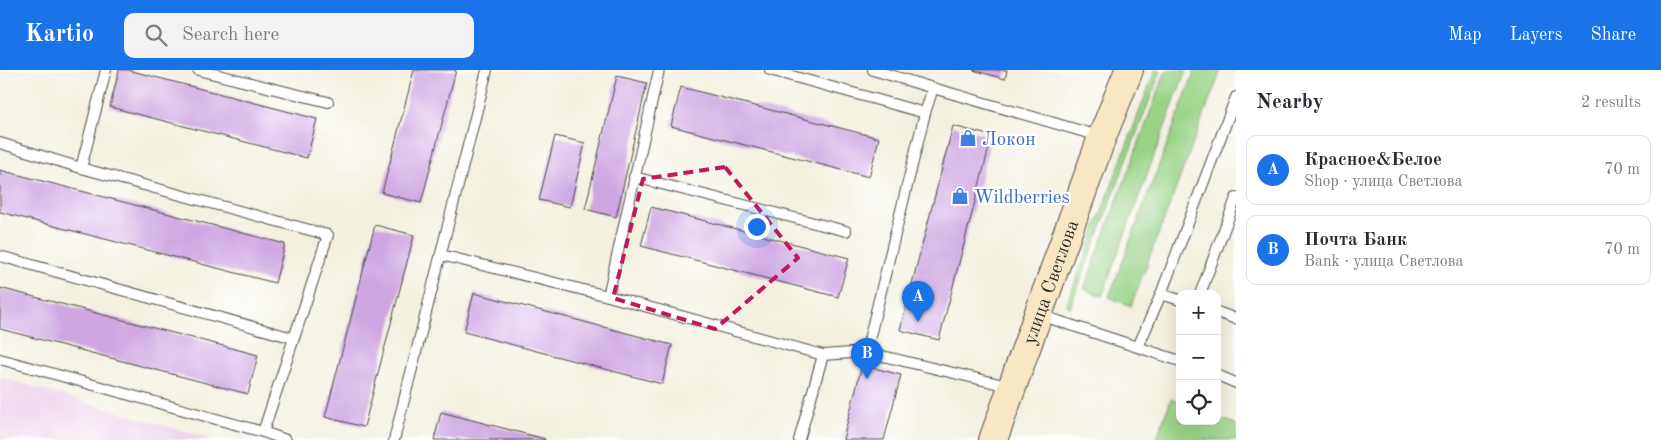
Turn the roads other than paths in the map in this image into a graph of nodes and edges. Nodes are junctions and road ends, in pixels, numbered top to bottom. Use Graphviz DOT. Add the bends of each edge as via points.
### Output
graph roads {
  1 [pos="106,70"];
  2 [pos="198,70"];
  3 [pos="487,70"];
  4 [pos="659,70"];
  5 [pos="770,70"];
  6 [pos="873,70"];
  7 [pos="1129,70"];
  8 [pos="933,88"];
  9 [pos="1236,97"];
  10 [pos="328,102"];
  11 [pos="925,113"];
  12 [pos="1102,137"];
  13 [pos="0,143"];
  14 [pos="80,168"];
  15 [pos="634,177"];
  16 [pos="1236,198"];
  17 [pos="846,231"];
  18 [pos="441,255"];
  19 [pos="0,256"];
  20 [pos="1202,290"];
  21 [pos="1161,294"];
  22 [pos="608,296"];
  23 [pos="1176,299"];
  24 [pos="1221,313"];
  25 [pos="1039,315"];
  26 [pos="1236,319"];
  27 [pos="293,338"];
  28 [pos="1138,347"];
  29 [pos="866,352"];
  30 [pos="823,355"];
  31 [pos="1176,357"];
  32 [pos="0,360"];
  33 [pos="1221,376"];
  34 [pos="1236,382"];
  35 [pos="1012,387"];
  36 [pos="262,432"];
  37 [pos="286,440"];
  38 [pos="394,440"];
  39 [pos="799,440"];
  40 [pos="993,440"];
  1 -- 14 [label="lane"];
  2 -- 10 [label="lane"];
  3 -- 18 [label="lane"];
  4 -- 15 [label="lane"];
  5 -- 11 [label="lane"];
  6 -- 8 [label="lane"];
  7 -- 12 [label="street, улица Светлова"];
  8 -- 11 [label="lane"];
  8 -- 12 [label="lane"];
  9 -- 21 [label="lane"];
  11 -- 29 [label="lane"];
  12 -- 25 [label="street, улица Светлова"];
  13 -- 14 [label="lane"];
  14 -- 27 [label="lane" via="328,236"];
  15 -- 17 [label="lane"];
  15 -- 22 [label="lane"];
  16 -- 20 [label="lane"];
  18 -- 22 [label="lane"];
  18 -- 38 [label="lane"];
  19 -- 27 [label="lane"];
  21 -- 23 [label="lane"];
  21 -- 28 [label="lane"];
  22 -- 30 [label="lane"];
  24 -- 26 [label="lane"];
  25 -- 28 [label="lane"];
  25 -- 35 [label="street, улица Светлова"];
  27 -- 36 [label="lane"];
  28 -- 31 [label="lane"];
  29 -- 30 [label="lane"];
  29 -- 35 [label="lane"];
  30 -- 39 [label="lane"];
  32 -- 36 [label="lane"];
  33 -- 34 [label="lane"];
  35 -- 40 [label="street, улица Светлова"];
  36 -- 37 [label="lane"];
}
